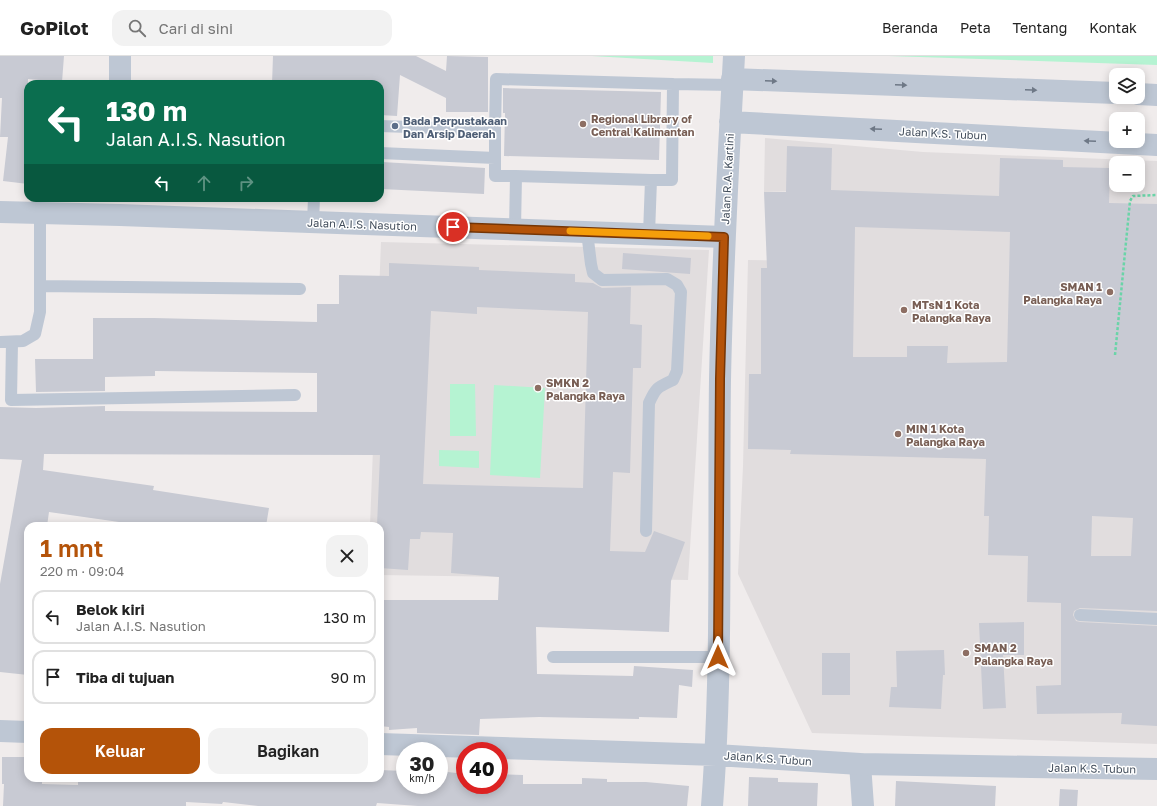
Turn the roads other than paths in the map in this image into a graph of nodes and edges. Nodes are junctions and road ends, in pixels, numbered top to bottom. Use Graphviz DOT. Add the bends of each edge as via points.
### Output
graph roads {
  1 [pos="120,56"];
  2 [pos="734,56"];
  3 [pos="120,80"];
  4 [pos="732,82"];
  5 [pos="673,84"];
  6 [pos="1109,93"];
  7 [pos="1145,94"];
  8 [pos="1157,95"];
  9 [pos="730,122"];
  10 [pos="384,126"];
  11 [pos="495,130"];
  12 [pos="1157,145"];
  13 [pos="384,153"];
  14 [pos="495,158"];
  15 [pos="516,176"];
  16 [pos="650,180"];
  17 [pos="314,202"];
  18 [pos="120,207"];
  19 [pos="0,212"];
  20 [pos="40,214"];
  21 [pos="313,222"];
  22 [pos="515,229"];
  23 [pos="587,232"];
  24 [pos="649,234"];
  25 [pos="724,237"];
  26 [pos="40,286"];
  27 [pos="300,289"];
  28 [pos="6,342"];
  29 [pos="295,395"];
  30 [pos="6,401"];
  31 [pos="646,531"];
  32 [pos="1080,615"];
  33 [pos="1157,620"];
  34 [pos="553,657"];
  35 [pos="718,657"];
  36 [pos="0,731"];
  37 [pos="24,732"];
  38 [pos="384,744"];
  39 [pos="716,755"];
  40 [pos="860,764"];
  41 [pos="1157,769"];
  42 [pos="712,806"];
  43 [pos="863,806"];
  1 -- 3 [label="street"];
  2 -- 4 [label="street, Jalan R.A. Kartini"];
  4 -- 5 [label="lane"];
  4 -- 6 [label="street, one-way"];
  4 -- 9 [label="street, Jalan R.A. Kartini"];
  5 -- 11 [label="lane" via="496,79"];
  5 -- 16 [label="lane" via="672,180"];
  7 -- 8 [label="street"];
  12 -- 9 [label="street, Jalan K.S. Tubun, one-way"];
  9 -- 25 [label="street, Jalan R.A. Kartini"];
  10 -- 11 [label="lane"];
  11 -- 14 [label="lane"];
  13 -- 14 [label="lane"];
  14 -- 15 [label="lane" via="495,176"];
  15 -- 16 [label="lane"];
  15 -- 22 [label="lane"];
  16 -- 24 [label="lane"];
  17 -- 21 [label="lane"];
  18 -- 20 [label="street, Jalan A.I.S. Nasution"];
  18 -- 21 [label="street, Jalan A.I.S. Nasution"];
  19 -- 20 [label="street, Jalan A.I.S. Nasution"];
  20 -- 26 [label="lane"];
  21 -- 22 [label="street, Jalan A.I.S. Nasution"];
  22 -- 23 [label="street, Jalan A.I.S. Nasution"];
  23 -- 24 [label="street, Jalan A.I.S. Nasution"];
  23 -- 31 [label="lane" via="590,264 593,273 602,280 667,279 681,292 677,371 673,380 654,391 649,403"];
  24 -- 25 [label="street, Jalan A.I.S. Nasution"];
  25 -- 35 [label="street, Jalan R.A. Kartini"];
  26 -- 27 [label="lane"];
  26 -- 28 [label="lane" via="40,312 35,334 23,341"];
  28 -- 30 [label="lane"];
  29 -- 30 [label="lane"];
  32 -- 33 [label="lane"];
  34 -- 35 [label="lane"];
  35 -- 39 [label="street, Jalan R.A. Kartini"];
  36 -- 37 [label="street"];
  38 -- 39 [label="street, Jalan K.S. Tubun"];
  39 -- 40 [label="street, Jalan K.S. Tubun"];
  39 -- 42 [label="street, Jalan R.A. Kartini"];
  40 -- 41 [label="street, Jalan K.S. Tubun"];
  40 -- 43 [label="street"];
}
